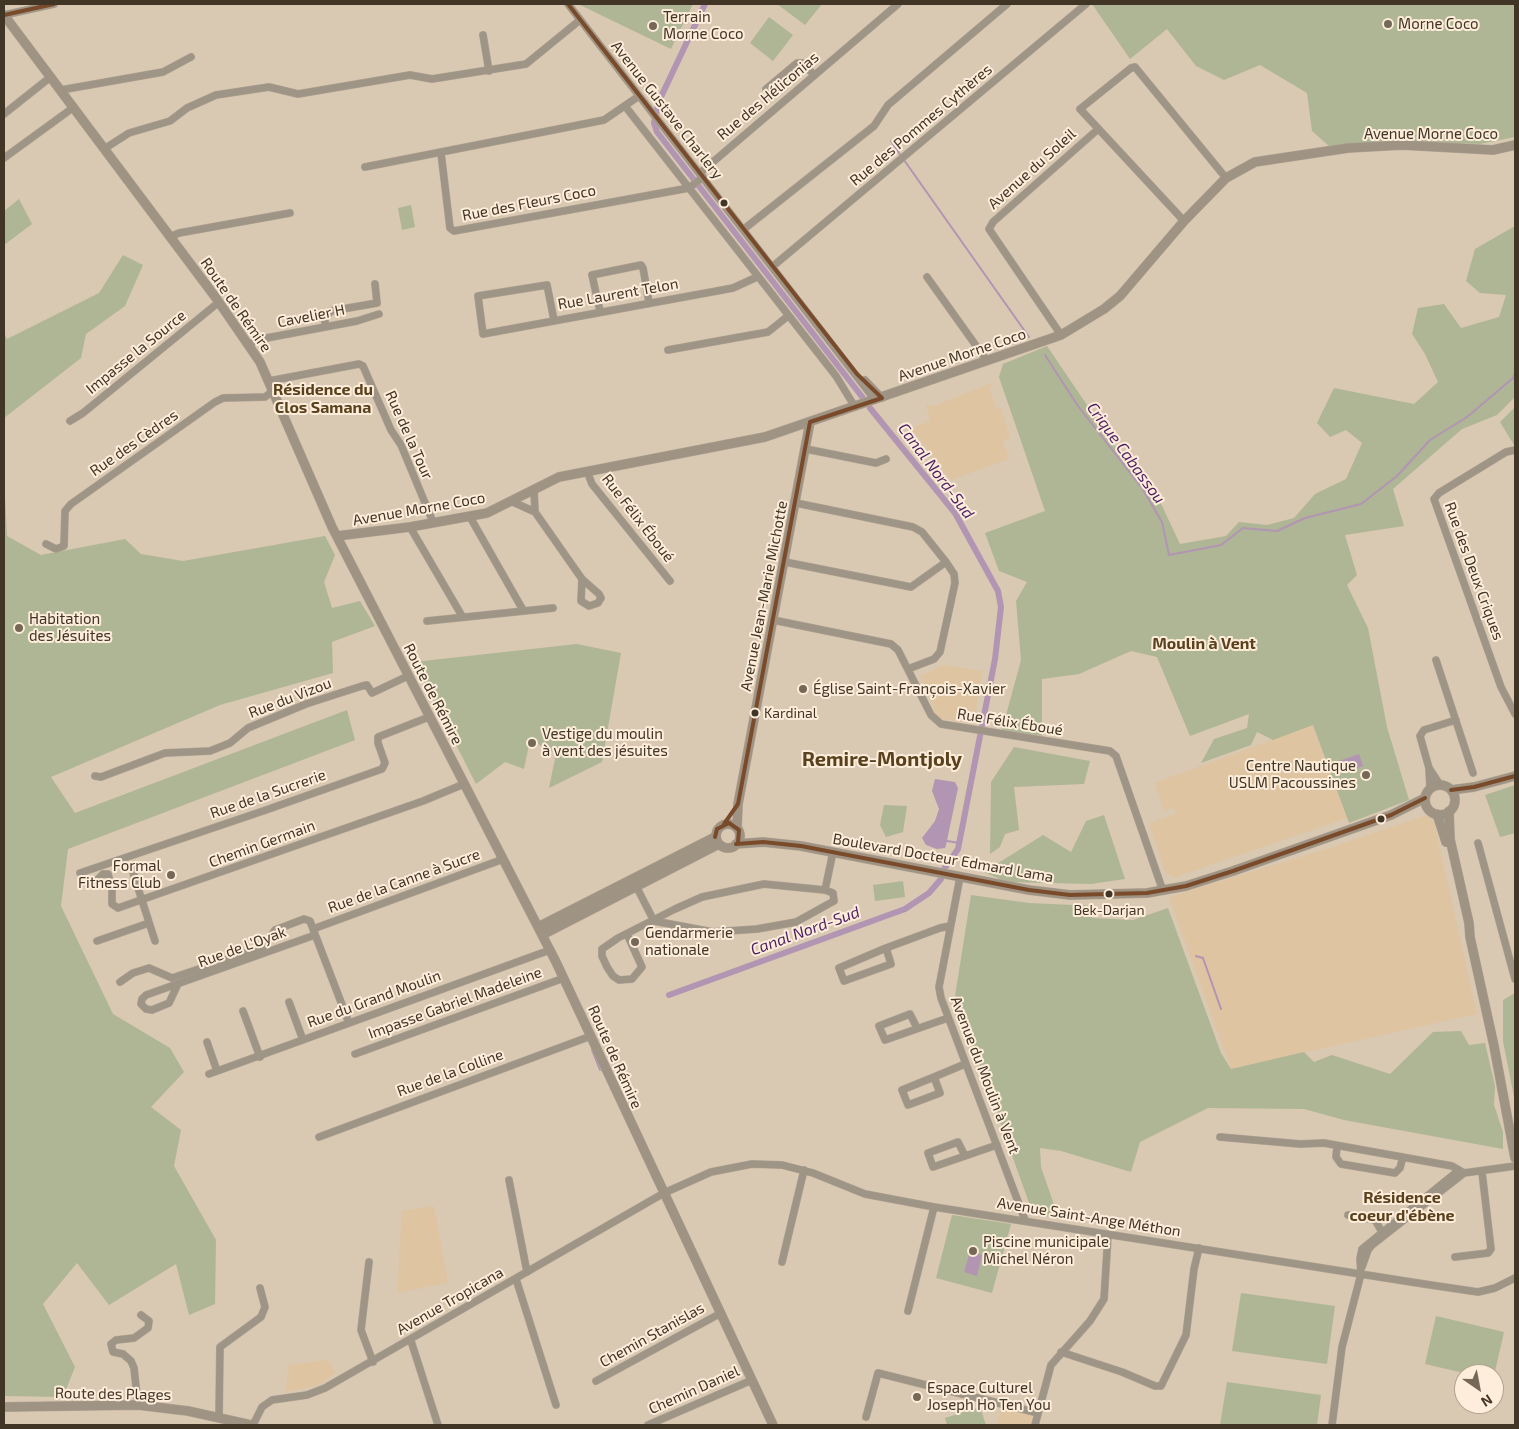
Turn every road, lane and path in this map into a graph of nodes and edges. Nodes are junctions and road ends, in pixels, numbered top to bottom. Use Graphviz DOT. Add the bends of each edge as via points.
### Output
graph roads {
  1 [pos="54,4"];
  2 [pos="568,4"];
  3 [pos="898,4"];
  4 [pos="1007,4"];
  5 [pos="1086,4"];
  6 [pos="4,15"];
  7 [pos="580,20"];
  8 [pos="483,35"];
  9 [pos="191,57"];
  10 [pos="489,71"];
  11 [pos="49,75"];
  12 [pos="814,75"];
  13 [pos="61,90"];
  14 [pos="771,97"];
  15 [pos="632,100"];
  16 [pos="74,107"];
  17 [pos="4,114"];
  18 [pos="1097,130"];
  19 [pos="1515,145"];
  20 [pos="104,149"];
  21 [pos="441,153"];
  22 [pos="4,158"];
  23 [pos="365,167"];
  24 [pos="701,176"];
  25 [pos="1226,178"];
  26 [pos="690,187"];
  27 [pos="290,213"];
  28 [pos="1184,221"];
  29 [pos="744,229"];
  30 [pos="170,237"];
  31 [pos="772,267"];
  32 [pos="757,277"];
  33 [pos="927,277"];
  34 [pos="375,284"];
  35 [pos="219,302"];
  36 [pos="649,302"];
  37 [pos="600,311"];
  38 [pos="379,314"];
  39 [pos="788,316"];
  40 [pos="554,320"];
  41 [pos="325,326"];
  42 [pos="1061,335"];
  43 [pos="249,345"];
  44 [pos="668,350"];
  45 [pos="987,361"];
  46 [pos="269,381"];
  47 [pos="273,391"];
  48 [pos="878,399"];
  49 [pos="855,407"];
  50 [pos="70,421"];
  51 [pos="810,422"];
  52 [pos="806,450"];
  53 [pos="1515,450"];
  54 [pos="886,460"];
  55 [pos="587,471"];
  56 [pos="534,489"];
  57 [pos="513,502"];
  58 [pos="796,503"];
  59 [pos="535,512"];
  60 [pos="470,517"];
  61 [pos="433,522"];
  62 [pos="410,527"];
  63 [pos="337,536"];
  64 [pos="46,544"];
  65 [pos="785,562"];
  66 [pos="946,562"];
  67 [pos="582,579"];
  68 [pos="670,581"];
  69 [pos="553,608"];
  70 [pos="523,610"];
  71 [pos="462,616"];
  72 [pos="773,620"];
  73 [pos="427,622"];
  74 [pos="1436,660"];
  75 [pos="908,669"];
  76 [pos="408,676"];
  77 [pos="1513,706"];
  78 [pos="1515,714"];
  79 [pos="429,717"];
  80 [pos="1456,720"];
  81 [pos="1429,768"];
  82 [pos="1472,773"];
  83 [pos="95,776"];
  84 [pos="1515,776"];
  85 [pos="1499,781"];
  86 [pos="464,784"];
  87 [pos="1440,785"];
  88 [pos="1430,788"];
  89 [pos="1451,790"];
  90 [pos="1425,798"];
  91 [pos="1454,800"];
  92 [pos="738,804"];
  93 [pos="1428,809"];
  94 [pos="1449,811"];
  95 [pos="1437,814"];
  96 [pos="1391,815"];
  97 [pos="724,824"];
  98 [pos="738,830"];
  99 [pos="717,841"];
  100 [pos="763,842"];
  101 [pos="1478,843"];
  102 [pos="736,844"];
  103 [pos="834,852"];
  104 [pos="502,856"];
  105 [pos="131,866"];
  106 [pos="80,873"];
  107 [pos="960,877"];
  108 [pos="96,881"];
  109 [pos="634,883"];
  110 [pos="1162,889"];
  111 [pos="825,890"];
  112 [pos="143,901"];
  113 [pos="654,921"];
  114 [pos="148,923"];
  115 [pos="950,926"];
  116 [pos="540,931"];
  117 [pos="314,932"];
  118 [pos="627,934"];
  119 [pos="1470,937"];
  120 [pos="97,941"];
  121 [pos="155,941"];
  122 [pos="886,948"];
  123 [pos="550,950"];
  124 [pos="564,978"];
  125 [pos="1515,979"];
  126 [pos="120,982"];
  127 [pos="177,986"];
  128 [pos="289,1002"];
  129 [pos="243,1011"];
  130 [pos="948,1018"];
  131 [pos="349,1023"];
  132 [pos="916,1028"];
  133 [pos="591,1036"];
  134 [pos="303,1040"];
  135 [pos="207,1042"];
  136 [pos="355,1054"];
  137 [pos="260,1056"];
  138 [pos="965,1064"];
  139 [pos="217,1071"];
  140 [pos="209,1074"];
  141 [pos="934,1077"];
  142 [pos="319,1137"];
  143 [pos="1220,1137"];
  144 [pos="996,1145"];
  145 [pos="1337,1146"];
  146 [pos="965,1156"];
  147 [pos="1403,1158"];
  148 [pos="1515,1158"];
  149 [pos="1515,1166"];
  150 [pos="804,1170"];
  151 [pos="1461,1172"];
  152 [pos="1482,1172"];
  153 [pos="509,1180"];
  154 [pos="664,1193"];
  155 [pos="1434,1193"];
  156 [pos="934,1206"];
  157 [pos="1348,1215"];
  158 [pos="1025,1220"];
  159 [pos="1382,1232"];
  160 [pos="1108,1235"];
  161 [pos="1199,1248"];
  162 [pos="1455,1257"];
  163 [pos="369,1262"];
  164 [pos="782,1262"];
  165 [pos="1361,1270"];
  166 [pos="527,1272"];
  167 [pos="1515,1278"];
  168 [pos="516,1279"];
  169 [pos="260,1288"];
  170 [pos="908,1311"];
  171 [pos="721,1313"];
  172 [pos="141,1315"];
  173 [pos="411,1341"];
  174 [pos="1061,1352"];
  175 [pos="373,1362"];
  176 [pos="752,1380"];
  177 [pos="596,1381"];
  178 [pos="556,1405"];
  179 [pos="138,1406"];
  180 [pos="4,1407"];
  181 [pos="1038,1413"];
  182 [pos="219,1417"];
  183 [pos="866,1418"];
  184 [pos="252,1425"];
  185 [pos="438,1425"];
  186 [pos="648,1425"];
  187 [pos="773,1425"];
  188 [pos="1035,1425"];
  189 [pos="1332,1425"];
  1 -- 6 [label="street"];
  2 -- 7 [label="street, Avenue Gustave Charlery"];
  3 -- 12 [label="street, Rue des Héliconias"];
  4 -- 29 [label="street" via="888,105 877,121"];
  5 -- 31 [label="street, Rue des Pommes Cythères"];
  6 -- 11 [label="street, Route de Rémire"];
  7 -- 10 [label="street" via="526,64"];
  7 -- 15 [label="street, Avenue Gustave Charlery"];
  8 -- 10 [label="street"];
  9 -- 13 [label="street" via="163,72"];
  10 -- 20 [label="street" via="432,79 410,75 298,94 269,87 216,95 187,108 170,121 129,133"];
  11 -- 13 [label="street, Route de Rémire"];
  11 -- 17 [label="street"];
  12 -- 14 [label="street" via="803,62 797,63 766,89"];
  12 -- 24 [label="street, Rue des Héliconias"];
  13 -- 16 [label="street, Route de Rémire"];
  15 -- 21 [label="street" via="604,120"];
  15 -- 24 [label="street, Avenue Gustave Charlery" via="652,112"];
  15 -- 26 [label="street, Avenue Gustave Charlery"];
  16 -- 20 [label="street, Route de Rémire"];
  16 -- 22 [label="street"];
  18 -- 25 [label="street" via="1080,110 1135,67"];
  18 -- 28 [label="street, Avenue du Soleil"];
  18 -- 42 [label="street, Avenue du Soleil" via="989,229"];
  19 -- 25 [label="street, Avenue Morne Coco" via="1493,150 1402,146 1316,151 1255,162"];
  20 -- 30 [label="street, Route de Rémire"];
  21 -- 23 [label="street"];
  21 -- 26 [label="street, Rue des Fleurs Coco" via="450,228 454,231"];
  24 -- 26 [label="street, Rue des Héliconias"];
  24 -- 29 [label="street, Avenue Gustave Charlery"];
  25 -- 28 [label="street, Avenue Morne Coco"];
  26 -- 32 [label="street, Avenue Gustave Charlery"];
  27 -- 30 [label="street"];
  28 -- 42 [label="street, Avenue Morne Coco" via="1120,296"];
  29 -- 31 [label="street, Avenue Gustave Charlery"];
  30 -- 35 [label="street, Route de Rémire"];
  31 -- 48 [label="street, Avenue Gustave Charlery"];
  32 -- 36 [label="street, Rue Laurent Telon" via="733,288"];
  32 -- 39 [label="street, Avenue Gustave Charlery"];
  33 -- 45 [label="street"];
  34 -- 41 [label="street" via="376,302 331,311 325,318"];
  35 -- 43 [label="street, Route de Rémire"];
  35 -- 50 [label="street, Impasse la Source"];
  36 -- 37 [label="street, Rue Laurent Telon"];
  36 -- 37 [label="street" via="642,266 622,268 592,275"];
  37 -- 40 [label="street, Rue Laurent Telon"];
  38 -- 41 [label="street, Cavelier H"];
  39 -- 44 [label="street" via="768,332"];
  39 -- 49 [label="street, Avenue Gustave Charlery" via="836,376"];
  40 -- 40 [label="street, Rue Laurent Telon" via="547,284 480,295 478,298 483,334"];
  41 -- 43 [label="street, Cavelier H" via="256,340"];
  42 -- 45 [label="street, Avenue Morne Coco"];
  43 -- 46 [label="street, Route de Rémire"];
  45 -- 48 [label="street, Avenue Morne Coco"];
  46 -- 47 [label="street, Route de Rémire"];
  46 -- 61 [label="street, Rue de la Tour" via="350,365 363,366"];
  47 -- 63 [label="street, Route de Rémire"];
  47 -- 64 [label="street, Rue des Cèdres" via="255,399 232,397 215,402 71,504 65,511 64,546 56,549"];
  48 -- 49 [label="street, Avenue Morne Coco"];
  49 -- 51 [label="street, Avenue Morne Coco"];
  51 -- 52 [label="street, Avenue Jean-Marie Michotte"];
  51 -- 55 [label="street, Avenue Morne Coco" via="765,437"];
  52 -- 54 [label="street" via="876,463"];
  52 -- 58 [label="street, Avenue Jean-Marie Michotte"];
  53 -- 77 [label="street, Rue des Deux Criques" via="1506,452 1434,499 1501,687"];
  55 -- 56 [label="street, Avenue Morne Coco" via="559,477"];
  55 -- 68 [label="street, Rue Félix Éboué" via="592,484"];
  56 -- 57 [label="street, Avenue Morne Coco"];
  56 -- 59 [label="street"];
  57 -- 59 [label="street"];
  57 -- 60 [label="street, Avenue Morne Coco"];
  58 -- 65 [label="street, Avenue Jean-Marie Michotte"];
  58 -- 66 [label="street" via="913,527 922,532"];
  59 -- 67 [label="street"];
  60 -- 61 [label="street, Avenue Morne Coco"];
  60 -- 70 [label="street"];
  61 -- 62 [label="street, Avenue Morne Coco"];
  62 -- 63 [label="street, Avenue Morne Coco"];
  62 -- 71 [label="street"];
  63 -- 76 [label="street, Route de Rémire"];
  65 -- 66 [label="street" via="911,587"];
  65 -- 72 [label="street, Avenue Jean-Marie Michotte"];
  66 -- 75 [label="street" via="954,574 955,583 940,652"];
  69 -- 70 [label="street"];
  70 -- 71 [label="street"];
  71 -- 73 [label="street"];
  72 -- 75 [label="street, Rue Félix Éboué" via="891,644"];
  72 -- 92 [label="street, Avenue Jean-Marie Michotte"];
  74 -- 80 [label="street"];
  75 -- 110 [label="street, Rue Félix Éboué" via="934,720 941,724 1110,751 1116,756"];
  76 -- 79 [label="street, Route de Rémire"];
  76 -- 83 [label="street, Rue du Vizou" via="372,693 367,685 362,686 298,708 248,728 230,743 210,751 166,753 101,777"];
  77 -- 78 [label="street, Rue des Deux Criques"];
  79 -- 86 [label="street, Route de Rémire"];
  79 -- 106 [label="street, Rue de la Sucrerie" via="378,737 385,763 382,768"];
  80 -- 81 [label="street" via="1420,734"];
  80 -- 82 [label="street"];
  81 -- 87 [label="street"];
  81 -- 88 [label="street"];
  84 -- 85 [label="street"];
  85 -- 89 [label="street"];
  85 -- 91 [label="street"];
  86 -- 104 [label="street, Route de Rémire"];
  86 -- 112 [label="street, Chemin Germain"];
  87 -- 88 [label="street"];
  87 -- 89 [label="street"];
  88 -- 90 [label="street"];
  89 -- 91 [label="street"];
  90 -- 93 [label="street"];
  90 -- 96 [label="street, Boulevard Docteur Edmard Lama"];
  91 -- 94 [label="street"];
  92 -- 97 [label="street, Avenue Jean-Marie Michotte"];
  92 -- 98 [label="street, Avenue Jean-Marie Michotte"];
  93 -- 95 [label="street"];
  93 -- 96 [label="street, Boulevard Docteur Edmard Lama"];
  94 -- 95 [label="street"];
  94 -- 119 [label="street" via="1450,839"];
  95 -- 119 [label="street"];
  96 -- 110 [label="street, Boulevard Docteur Edmard Lama" via="1233,871"];
  97 -- 98 [label="street" via="733,824"];
  97 -- 99 [label="street" via="717,829"];
  98 -- 100 [label="street, Boulevard Docteur Edmard Lama"];
  98 -- 102 [label="street"];
  99 -- 102 [label="street" via="726,848"];
  99 -- 109 [label="street"];
  100 -- 102 [label="street, Boulevard Docteur Edmard Lama"];
  100 -- 103 [label="street, Boulevard Docteur Edmard Lama"];
  101 -- 125 [label="street"];
  103 -- 107 [label="street, Boulevard Docteur Edmard Lama"];
  103 -- 111 [label="street"];
  104 -- 116 [label="street, Route de Rémire"];
  104 -- 117 [label="street, Rue de la Canne à Sucre" via="498,861"];
  105 -- 112 [label="street"];
  107 -- 110 [label="street, Boulevard Docteur Edmard Lama" via="1070,895"];
  107 -- 115 [label="street, Avenue du Moulin à Vent"];
  108 -- 112 [label="street, Chemin Germain" via="103,874 108,874 113,906 118,908"];
  109 -- 113 [label="street"];
  109 -- 116 [label="street"];
  111 -- 113 [label="street" via="764,884 740,888 702,897"];
  111 -- 113 [label="street" via="833,893 834,901 828,907 796,922 758,929 713,932"];
  112 -- 114 [label="street"];
  113 -- 118 [label="street"];
  114 -- 120 [label="street"];
  114 -- 121 [label="street"];
  115 -- 122 [label="street"];
  115 -- 130 [label="street, Avenue du Moulin à Vent" via="939,986"];
  116 -- 123 [label="street, Route de Rémire"];
  117 -- 126 [label="street" via="310,922 304,919 275,930 264,947 172,978 149,968"];
  117 -- 127 [label="street, Rue de L'Oyak"];
  117 -- 131 [label="street"];
  118 -- 118 [label="street" via="602,949 607,967 620,980 632,979 642,967"];
  119 -- 148 [label="street"];
  122 -- 122 [label="street" via="839,968 844,981 891,964"];
  123 -- 124 [label="street, Route de Rémire"];
  123 -- 131 [label="street, Rue du Grand Moulin"];
  124 -- 133 [label="street, Route de Rémire"];
  124 -- 136 [label="street, Impasse Gabriel Madeleine"];
  127 -- 127 [label="street, Rue de L'Oyak" via="171,985 146,995 141,1004 152,1010 169,1003"];
  128 -- 134 [label="street"];
  129 -- 137 [label="street"];
  130 -- 132 [label="street"];
  130 -- 138 [label="street, Avenue du Moulin à Vent"];
  131 -- 134 [label="street, Rue du Grand Moulin"];
  132 -- 132 [label="street" via="910,1014 879,1026 885,1040"];
  133 -- 142 [label="street, Rue de la Colline"];
  133 -- 154 [label="street, Route de Rémire"];
  134 -- 137 [label="street, Rue du Grand Moulin"];
  135 -- 139 [label="street"];
  137 -- 139 [label="street, Rue du Grand Moulin"];
  138 -- 141 [label="street"];
  138 -- 144 [label="street, Avenue du Moulin à Vent"];
  139 -- 140 [label="street, Rue du Grand Moulin"];
  141 -- 141 [label="street" via="902,1090 908,1105 940,1093"];
  143 -- 145 [label="street"];
  144 -- 146 [label="street"];
  144 -- 158 [label="street, Avenue du Moulin à Vent"];
  145 -- 147 [label="street"];
  145 -- 147 [label="street" via="1336,1158 1341,1164 1395,1173"];
  146 -- 146 [label="street" via="958,1142 928,1153 933,1167"];
  147 -- 151 [label="street" via="1452,1166"];
  149 -- 152 [label="street"];
  150 -- 154 [label="street, Avenue Saint-Ange Méthon" via="752,1164 726,1168"];
  150 -- 156 [label="street, Avenue Saint-Ange Méthon" via="865,1194"];
  150 -- 164 [label="street"];
  151 -- 152 [label="street"];
  151 -- 155 [label="street"];
  152 -- 162 [label="street" via="1491,1249 1488,1253"];
  153 -- 166 [label="street"];
  154 -- 166 [label="street, Avenue Tropicana"];
  154 -- 171 [label="street, Route de Rémire"];
  155 -- 159 [label="street"];
  155 -- 165 [label="street" via="1370,1248"];
  156 -- 158 [label="street, Avenue Saint-Ange Méthon"];
  156 -- 170 [label="street"];
  157 -- 159 [label="street" via="1375,1220"];
  158 -- 160 [label="street, Avenue Saint-Ange Méthon"];
  159 -- 165 [label="street" via="1362,1249"];
  160 -- 161 [label="street, Avenue Saint-Ange Méthon"];
  160 -- 174 [label="street" via="1104,1299"];
  161 -- 165 [label="street, Avenue Saint-Ange Méthon"];
  161 -- 174 [label="street" via="1186,1335 1161,1386"];
  163 -- 175 [label="street" via="361,1330"];
  165 -- 167 [label="street, Avenue Saint-Ange Méthon" via="1478,1292"];
  165 -- 189 [label="street" via="1342,1347"];
  166 -- 168 [label="street, Avenue Tropicana"];
  168 -- 173 [label="street, Avenue Tropicana"];
  168 -- 178 [label="street"];
  169 -- 182 [label="street" via="265,1306 261,1317 220,1347"];
  171 -- 176 [label="street, Route de Rémire"];
  171 -- 177 [label="street, Chemin Stanislas"];
  172 -- 179 [label="street" via="149,1321 148,1328 134,1338 116,1340 111,1344 113,1352 123,1354 134,1368"];
  173 -- 175 [label="street, Avenue Tropicana"];
  173 -- 185 [label="street"];
  174 -- 181 [label="street" via="1051,1365"];
  175 -- 184 [label="street, Avenue Tropicana" via="307,1395 272,1400 262,1406"];
  176 -- 186 [label="street, Chemin Daniel"];
  176 -- 187 [label="street, Route de Rémire"];
  179 -- 180 [label="street, Route des Plages"];
  179 -- 182 [label="street, Route des Plages"];
  181 -- 183 [label="street" via="878,1373"];
  181 -- 188 [label="street"];
  182 -- 184 [label="street, Route des Plages"];
}
